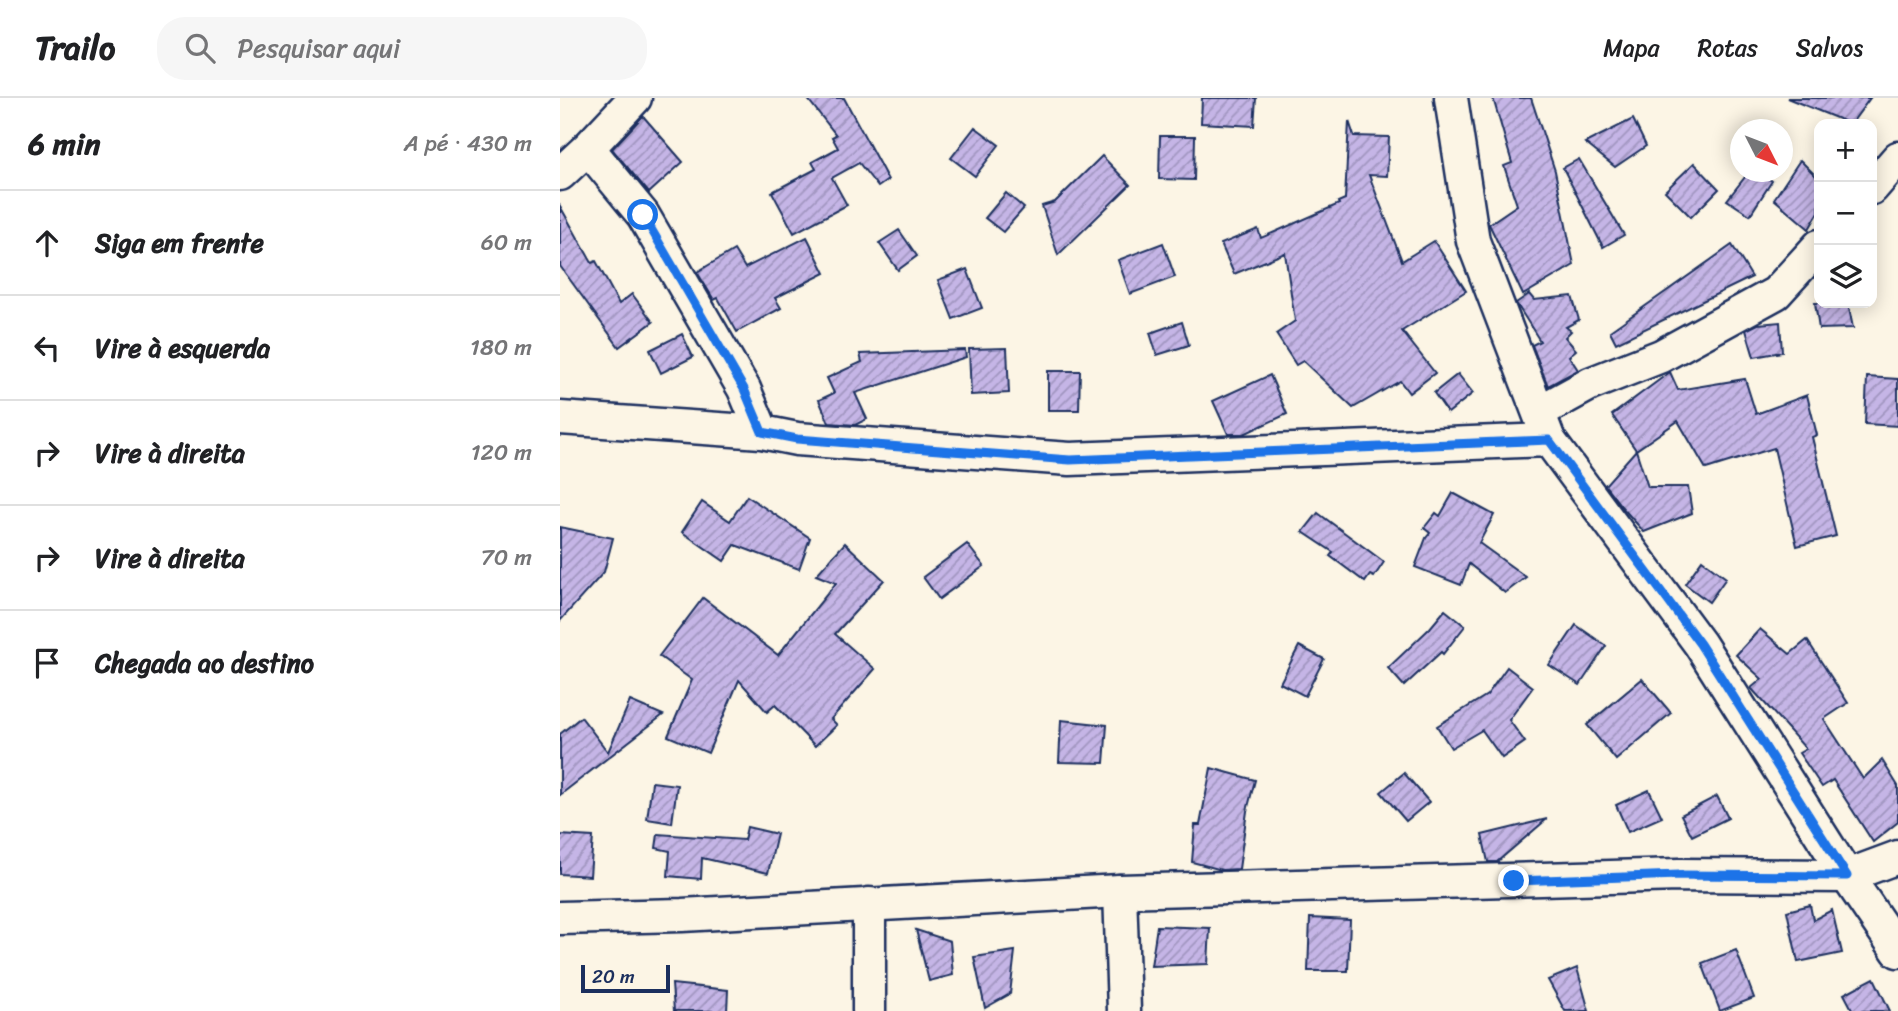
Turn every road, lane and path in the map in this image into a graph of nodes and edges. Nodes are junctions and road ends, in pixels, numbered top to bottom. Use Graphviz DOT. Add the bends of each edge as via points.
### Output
graph roads {
  1 [pos="635,98"];
  2 [pos="1451,98"];
  3 [pos="588,148"];
  4 [pos="1898,158"];
  5 [pos="560,174"];
  6 [pos="1877,182"];
  7 [pos="1814,251"];
  8 [pos="560,418"];
  9 [pos="1544,426"];
  10 [pos="762,432"];
  11 [pos="1898,857"];
  12 [pos="1847,876"];
  13 [pos="1120,891"];
  14 [pos="869,904"];
  15 [pos="560,918"];
  16 [pos="1898,951"];
  17 [pos="869,1011"];
  18 [pos="1124,1011"];
  1 -- 3 [label="street"];
  2 -- 9 [label="street" via="1473,241"];
  3 -- 5 [label="street"];
  3 -- 10 [label="street" via="643,215 744,389"];
  4 -- 6 [label="street"];
  7 -- 9 [label="street" via="1776,293 1661,356 1590,384"];
  8 -- 10 [label="street"];
  9 -- 10 [label="street" via="1070,460 797,439"];
  9 -- 12 [label="street" via="1700,644"];
  11 -- 12 [label="street"];
  12 -- 13 [label="street" via="1679,875"];
  12 -- 16 [label="street"];
  13 -- 14 [label="street"];
  13 -- 18 [label="street"];
  14 -- 15 [label="street"];
  14 -- 17 [label="street"];
}
